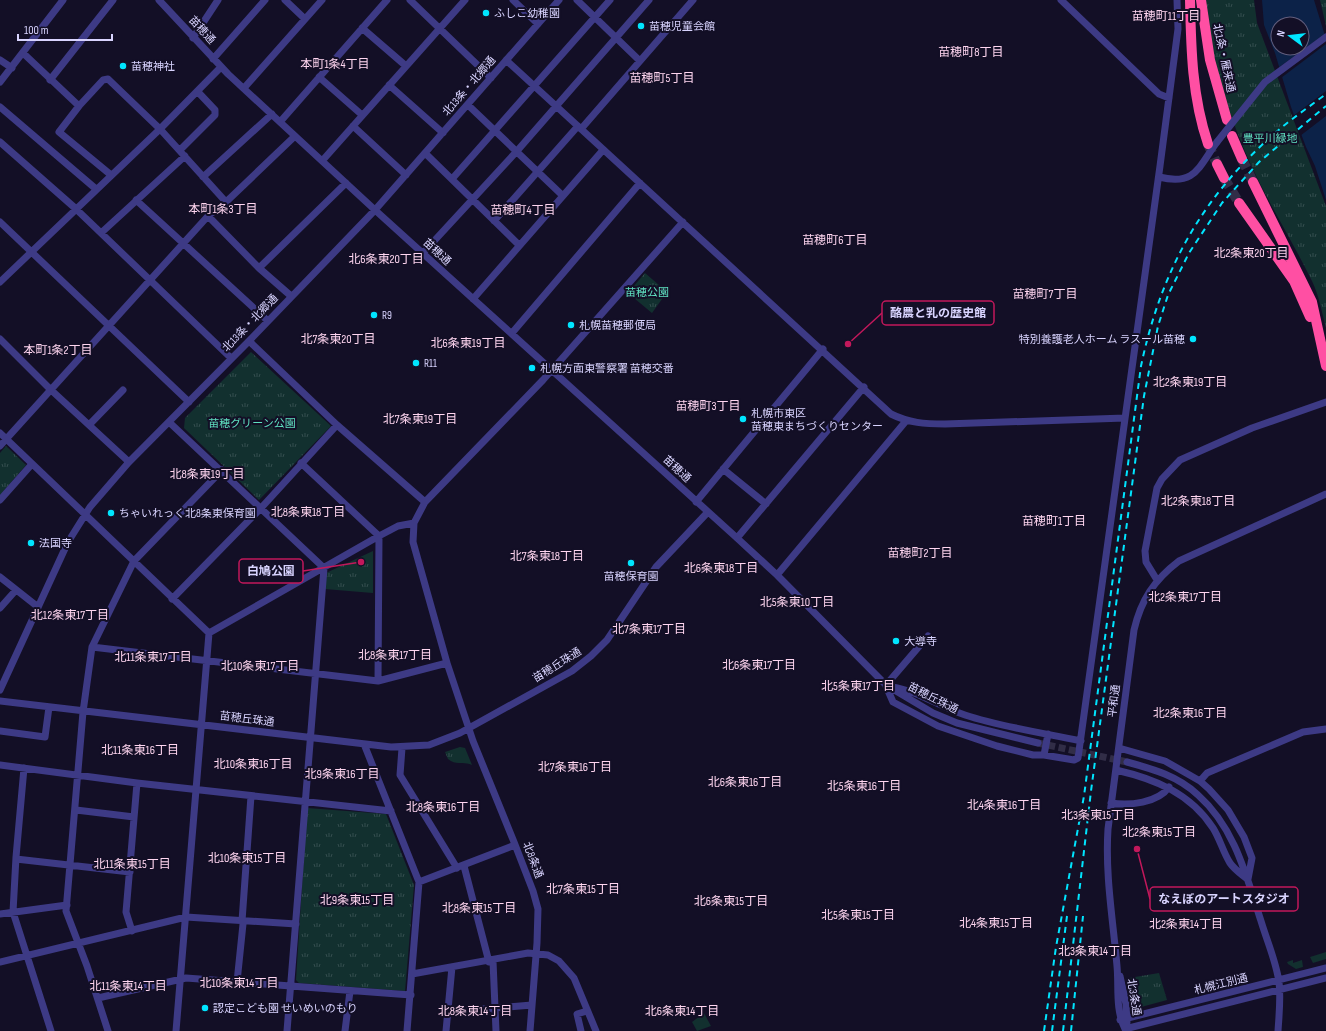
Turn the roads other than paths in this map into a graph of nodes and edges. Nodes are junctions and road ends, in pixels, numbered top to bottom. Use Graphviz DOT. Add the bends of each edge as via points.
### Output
graph roads {
  1 [pos="64,0"];
  2 [pos="113,0"];
  3 [pos="159,0"];
  4 [pos="218,0"];
  5 [pos="265,0"];
  6 [pos="285,0"];
  7 [pos="322,0"];
  8 [pos="387,0"];
  9 [pos="410,0"];
  10 [pos="465,0"];
  11 [pos="513,0"];
  12 [pos="559,0"];
  13 [pos="577,0"];
  14 [pos="610,0"];
  15 [pos="650,0"];
  16 [pos="693,0"];
  17 [pos="1061,0"];
  18 [pos="1177,0"];
  19 [pos="1190,0"];
  20 [pos="1201,0"];
  21 [pos="595,17"];
  22 [pos="305,18"];
  23 [pos="538,24"];
  24 [pos="362,28"];
  25 [pos="439,28"];
  26 [pos="616,37"];
  27 [pos="1326,37"];
  28 [pos="193,38"];
  29 [pos="23,54"];
  30 [pos="213,59"];
  31 [pos="0,60"];
  32 [pos="506,60"];
  33 [pos="640,61"];
  34 [pos="406,66"];
  35 [pos="221,67"];
  36 [pos="12,68"];
  37 [pos="319,77"];
  38 [pos="491,78"];
  39 [pos="50,80"];
  40 [pos="0,82"];
  41 [pos="389,85"];
  42 [pos="534,86"];
  43 [pos="244,88"];
  44 [pos="198,92"];
  45 [pos="1169,98"];
  46 [pos="468,105"];
  47 [pos="79,106"];
  48 [pos="555,106"];
  49 [pos="0,107"];
  50 [pos="272,114"];
  51 [pos="362,115"];
  52 [pos="1227,120"];
  53 [pos="280,122"];
  54 [pos="353,126"];
  55 [pos="580,128"];
  56 [pos="160,129"];
  57 [pos="495,130"];
  58 [pos="443,132"];
  59 [pos="295,136"];
  60 [pos="1232,136"];
  61 [pos="0,142"];
  62 [pos="1213,143"];
  63 [pos="180,150"];
  64 [pos="603,150"];
  65 [pos="517,151"];
  66 [pos="425,153"];
  67 [pos="186,156"];
  68 [pos="1242,159"];
  69 [pos="322,161"];
  70 [pos="1217,164"];
  71 [pos="538,172"];
  72 [pos="111,175"];
  73 [pos="406,175"];
  74 [pos="203,177"];
  75 [pos="1159,177"];
  76 [pos="1224,178"];
  77 [pos="452,179"];
  78 [pos="1253,182"];
  79 [pos="346,183"];
  80 [pos="640,183"];
  81 [pos="96,189"];
  82 [pos="562,195"];
  83 [pos="136,200"];
  84 [pos="473,200"];
  85 [pos="226,202"];
  86 [pos="1239,203"];
  87 [pos="75,208"];
  88 [pos="375,210"];
  89 [pos="208,216"];
  90 [pos="494,221"];
  91 [pos="0,222"];
  92 [pos="683,222"];
  93 [pos="100,233"];
  94 [pos="183,243"];
  95 [pos="519,245"];
  96 [pos="31,252"];
  97 [pos="423,253"];
  98 [pos="259,268"];
  99 [pos="150,280"];
  100 [pos="0,282"];
  101 [pos="291,296"];
  102 [pos="473,298"];
  103 [pos="268,321"];
  104 [pos="108,326"];
  105 [pos="512,333"];
  106 [pos="0,339"];
  107 [pos="1320,339"];
  108 [pos="249,341"];
  109 [pos="823,350"];
  110 [pos="231,358"];
  111 [pos="1326,366"];
  112 [pos="552,370"];
  113 [pos="864,387"];
  114 [pos="50,389"];
  115 [pos="123,390"];
  116 [pos="189,402"];
  117 [pos="1326,402"];
  118 [pos="1124,418"];
  119 [pos="906,421"];
  120 [pos="169,422"];
  121 [pos="89,425"];
  122 [pos="337,425"];
  123 [pos="0,433"];
  124 [pos="6,439"];
  125 [pos="0,446"];
  126 [pos="129,462"];
  127 [pos="301,463"];
  128 [pos="32,464"];
  129 [pos="723,469"];
  130 [pos="222,470"];
  131 [pos="1326,494"];
  132 [pos="0,500"];
  133 [pos="425,502"];
  134 [pos="696,502"];
  135 [pos="766,504"];
  136 [pos="261,508"];
  137 [pos="707,512"];
  138 [pos="85,514"];
  139 [pos="414,523"];
  140 [pos="379,536"];
  141 [pos="737,538"];
  142 [pos="134,561"];
  143 [pos="324,568"];
  144 [pos="777,575"];
  145 [pos="0,577"];
  146 [pos="1157,580"];
  147 [pos="16,590"];
  148 [pos="172,599"];
  149 [pos="38,607"];
  150 [pos="0,608"];
  151 [pos="209,633"];
  152 [pos="928,636"];
  153 [pos="92,647"];
  154 [pos="207,661"];
  155 [pos="448,663"];
  156 [pos="316,674"];
  157 [pos="378,681"];
  158 [pos="886,686"];
  159 [pos="0,690"];
  160 [pos="0,701"];
  161 [pos="49,707"];
  162 [pos="83,712"];
  163 [pos="202,725"];
  164 [pos="470,727"];
  165 [pos="1326,729"];
  166 [pos="0,731"];
  167 [pos="1048,734"];
  168 [pos="310,738"];
  169 [pos="1081,741"];
  170 [pos="1038,743"];
  171 [pos="364,744"];
  172 [pos="402,748"];
  173 [pos="1119,748"];
  174 [pos="1044,755"];
  175 [pos="1127,762"];
  176 [pos="0,765"];
  177 [pos="24,768"];
  178 [pos="1116,770"];
  179 [pos="78,775"];
  180 [pos="1200,781"];
  181 [pos="137,783"];
  182 [pos="1169,787"];
  183 [pos="197,789"];
  184 [pos="251,796"];
  185 [pos="305,802"];
  186 [pos="1111,803"];
  187 [pos="76,810"];
  188 [pos="391,812"];
  189 [pos="134,818"];
  190 [pos="515,845"];
  191 [pos="16,859"];
  192 [pos="71,865"];
  193 [pos="460,867"];
  194 [pos="130,872"];
  195 [pos="1248,881"];
  196 [pos="419,882"];
  197 [pos="67,905"];
  198 [pos="13,912"];
  199 [pos="0,914"];
  200 [pos="186,917"];
  201 [pos="242,921"];
  202 [pos="296,924"];
  203 [pos="132,931"];
  204 [pos="79,942"];
  205 [pos="536,954"];
  206 [pos="26,955"];
  207 [pos="491,961"];
  208 [pos="0,962"];
  209 [pos="452,967"];
  210 [pos="1326,968"];
  211 [pos="412,974"];
  212 [pos="1326,978"];
  213 [pos="180,979"];
  214 [pos="1279,981"];
  215 [pos="237,982"];
  216 [pos="290,986"];
  217 [pos="350,991"];
  218 [pos="1280,991"];
  219 [pos="410,995"];
  220 [pos="98,998"];
  221 [pos="532,1005"];
  222 [pos="495,1008"];
  223 [pos="470,1010"];
  224 [pos="587,1011"];
  225 [pos="1124,1019"];
  226 [pos="1125,1030"];
  227 [pos="51,1031"];
  228 [pos="108,1031"];
  229 [pos="176,1031"];
  230 [pos="287,1031"];
  231 [pos="345,1031"];
  232 [pos="407,1031"];
  233 [pos="446,1031"];
  234 [pos="496,1031"];
  235 [pos="530,1031"];
  236 [pos="581,1031"];
  237 [pos="596,1031"];
  238 [pos="1278,1031"];
  1 -- 29 [label="street"];
  2 -- 39 [label="street"];
  3 -- 28 [label="street, 苗穂通"];
  4 -- 28 [label="street"];
  5 -- 30 [label="street"];
  6 -- 22 [label="street"];
  7 -- 22 [label="street"];
  8 -- 24 [label="street"];
  9 -- 25 [label="street"];
  10 -- 25 [label="street"];
  11 -- 23 [label="street"];
  12 -- 23 [label="street, 北13条・北郷通"];
  13 -- 21 [label="street"];
  14 -- 21 [label="street"];
  15 -- 26 [label="street"];
  16 -- 33 [label="street"];
  17 -- 45 [label="street" via="1159,94"];
  18 -- 45 [label="street" via="1178,30"];
  19 -- 62 [label="highway" via="1192,74 1196,100"];
  20 -- 52 [label="highway, 北1条・雁来通" via="1210,60"];
  21 -- 26 [label="street"];
  21 -- 42 [label="street"];
  22 -- 43 [label="street"];
  23 -- 32 [label="street, 北13条・北郷通"];
  24 -- 34 [label="street"];
  24 -- 37 [label="street"];
  25 -- 34 [label="street"];
  25 -- 38 [label="street"];
  26 -- 33 [label="street"];
  26 -- 48 [label="street"];
  27 -- 62 [label="street, bridge" via="1265,82"];
  28 -- 30 [label="street, 苗穂通"];
  29 -- 36 [label="street"];
  29 -- 39 [label="street"];
  30 -- 35 [label="street, 苗穂通"];
  31 -- 36 [label="street"];
  32 -- 38 [label="street, 北13条・北郷通"];
  32 -- 42 [label="street"];
  33 -- 55 [label="street"];
  34 -- 41 [label="street"];
  35 -- 43 [label="street, 苗穂通"];
  35 -- 44 [label="street"];
  36 -- 40 [label="street"];
  37 -- 51 [label="street"];
  37 -- 53 [label="street"];
  38 -- 46 [label="street, 北13条・北郷通"];
  39 -- 47 [label="street"];
  41 -- 51 [label="street"];
  41 -- 58 [label="street"];
  42 -- 48 [label="street"];
  42 -- 57 [label="street"];
  43 -- 50 [label="street, 苗穂通"];
  44 -- 56 [label="street"];
  44 -- 63 [label="street" via="215,110 215,115"];
  45 -- 75 [label="street"];
  46 -- 57 [label="street"];
  46 -- 58 [label="street, 北13条・北郷通"];
  47 -- 56 [label="street" via="103,80 108,79"];
  47 -- 72 [label="street" via="59,132"];
  48 -- 55 [label="street"];
  48 -- 65 [label="street"];
  49 -- 81 [label="street"];
  50 -- 53 [label="street, 苗穂通"];
  50 -- 74 [label="street"];
  51 -- 54 [label="street"];
  53 -- 59 [label="street, 苗穂通"];
  54 -- 69 [label="street"];
  54 -- 73 [label="street"];
  55 -- 64 [label="street"];
  55 -- 71 [label="street"];
  56 -- 63 [label="street"];
  56 -- 72 [label="street"];
  57 -- 65 [label="street"];
  57 -- 77 [label="street"];
  58 -- 66 [label="street, 北13条・北郷通"];
  59 -- 69 [label="street, 苗穂通"];
  59 -- 85 [label="street"];
  60 -- 68 [label="highway"];
  61 -- 87 [label="street"];
  62 -- 75 [label="street" via="1192,176 1184,179"];
  63 -- 67 [label="street"];
  64 -- 80 [label="street"];
  64 -- 82 [label="street"];
  65 -- 71 [label="street"];
  65 -- 84 [label="street"];
  66 -- 73 [label="street, 北13条・北郷通"];
  66 -- 77 [label="street"];
  67 -- 74 [label="street"];
  67 -- 83 [label="street"];
  69 -- 79 [label="street, 苗穂通"];
  70 -- 76 [label="highway"];
  71 -- 82 [label="street"];
  71 -- 90 [label="street"];
  72 -- 81 [label="street"];
  73 -- 88 [label="street, 北13条・北郷通"];
  74 -- 85 [label="street"];
  75 -- 118 [label="street"];
  77 -- 84 [label="street"];
  78 -- 107 [label="highway" via="1312,302"];
  79 -- 88 [label="street, 苗穂通"];
  79 -- 98 [label="street"];
  80 -- 92 [label="street"];
  80 -- 105 [label="street"];
  81 -- 87 [label="street"];
  82 -- 95 [label="street"];
  83 -- 93 [label="street"];
  83 -- 94 [label="street"];
  84 -- 90 [label="street"];
  84 -- 97 [label="street"];
  85 -- 89 [label="street"];
  86 -- 107 [label="highway" via="1294,281"];
  87 -- 93 [label="street"];
  87 -- 96 [label="street"];
  88 -- 97 [label="street, 苗穂通"];
  88 -- 101 [label="street, 北13条・北郷通"];
  89 -- 94 [label="street"];
  89 -- 98 [label="street"];
  90 -- 95 [label="street"];
  91 -- 96 [label="street"];
  92 -- 109 [label="street"];
  92 -- 112 [label="street"];
  93 -- 99 [label="street"];
  94 -- 99 [label="street"];
  94 -- 103 [label="street"];
  95 -- 102 [label="street"];
  96 -- 100 [label="street"];
  96 -- 104 [label="street"];
  97 -- 102 [label="street, 苗穂通"];
  98 -- 101 [label="street"];
  99 -- 104 [label="street"];
  99 -- 110 [label="street"];
  101 -- 103 [label="street, 北13条・北郷通"];
  102 -- 105 [label="street, 苗穂通"];
  103 -- 108 [label="street, 北13条・北郷通"];
  104 -- 114 [label="street"];
  104 -- 116 [label="street"];
  105 -- 112 [label="street, 苗穂通"];
  106 -- 114 [label="street"];
  107 -- 111 [label="highway"];
  108 -- 110 [label="street, 北13条・北郷通"];
  108 -- 122 [label="street"];
  109 -- 113 [label="street"];
  109 -- 129 [label="street"];
  110 -- 116 [label="street, 北13条・北郷通"];
  112 -- 133 [label="street"];
  112 -- 134 [label="street, 苗穂通"];
  113 -- 119 [label="street" via="891,414"];
  113 -- 135 [label="street"];
  114 -- 121 [label="street"];
  114 -- 124 [label="street"];
  115 -- 121 [label="street"];
  116 -- 120 [label="street, 北13条・北郷通"];
  117 -- 146 [label="street" via="1252,428 1180,460 1157,488 1145,550 1146,562"];
  118 -- 119 [label="street" via="945,424"];
  118 -- 169 [label="street"];
  119 -- 144 [label="street"];
  120 -- 126 [label="street, 北13条・北郷通"];
  120 -- 130 [label="street"];
  121 -- 126 [label="street"];
  122 -- 127 [label="street"];
  122 -- 133 [label="street"];
  123 -- 124 [label="street"];
  124 -- 125 [label="street"];
  124 -- 128 [label="street"];
  126 -- 138 [label="street, 北13条・北郷通"];
  127 -- 136 [label="street"];
  127 -- 140 [label="street"];
  128 -- 132 [label="street"];
  128 -- 138 [label="street"];
  129 -- 134 [label="street"];
  129 -- 135 [label="street"];
  130 -- 136 [label="street"];
  130 -- 142 [label="street"];
  131 -- 146 [label="street, 平和通" via="1179,561"];
  133 -- 139 [label="street"];
  134 -- 137 [label="street, 苗穂通"];
  135 -- 141 [label="street"];
  136 -- 143 [label="street"];
  136 -- 148 [label="street"];
  137 -- 141 [label="street, 苗穂丘珠通"];
  137 -- 164 [label="street, 苗穂丘珠通" via="656,567 607,640 591,656 572,671"];
  138 -- 142 [label="street"];
  138 -- 149 [label="street, 北13条・北郷通" via="68,542"];
  139 -- 140 [label="street" via="398,526"];
  139 -- 155 [label="street, 北8条通" via="413,542"];
  140 -- 143 [label="street"];
  140 -- 157 [label="street"];
  141 -- 144 [label="street, 苗穂丘珠通"];
  142 -- 148 [label="street"];
  142 -- 153 [label="street"];
  143 -- 151 [label="street"];
  143 -- 156 [label="street"];
  144 -- 158 [label="street, 苗穂丘珠通"];
  145 -- 147 [label="street"];
  146 -- 173 [label="street, 平和通" via="1144,598 1134,629"];
  147 -- 149 [label="street"];
  147 -- 150 [label="street"];
  148 -- 151 [label="street"];
  149 -- 159 [label="street, 北13条・北郷通"];
  151 -- 154 [label="street"];
  152 -- 158 [label="street"];
  153 -- 154 [label="street"];
  153 -- 162 [label="street"];
  154 -- 156 [label="street"];
  154 -- 163 [label="street"];
  155 -- 157 [label="street"];
  155 -- 164 [label="street, 北8条通"];
  156 -- 157 [label="street"];
  156 -- 168 [label="street"];
  158 -- 167 [label="street" via="909,690 968,716"];
  158 -- 170 [label="street, 苗穂丘珠通" via="956,723"];
  158 -- 174 [label="street" via="894,702 938,726 997,746 1033,755"];
  160 -- 161 [label="street, 苗穂丘珠通"];
  161 -- 162 [label="street, 苗穂丘珠通"];
  161 -- 166 [label="street" via="45,737"];
  162 -- 163 [label="street, 苗穂丘珠通"];
  162 -- 179 [label="street"];
  163 -- 168 [label="street, 苗穂丘珠通"];
  163 -- 183 [label="street"];
  164 -- 172 [label="street, 苗穂丘珠通" via="429,745"];
  164 -- 190 [label="street, 北8条通" via="473,741"];
  165 -- 180 [label="street" via="1303,732 1207,773"];
  167 -- 169 [label="street"];
  167 -- 174 [label="street"];
  168 -- 171 [label="street, 苗穂丘珠通"];
  168 -- 185 [label="street"];
  169 -- 174 [label="street" via="1078,758 1074,760"];
  171 -- 172 [label="street, 苗穂丘珠通"];
  171 -- 188 [label="street"];
  172 -- 193 [label="street" via="400,775"];
  173 -- 178 [label="street, 平和通"];
  173 -- 180 [label="street" via="1165,761"];
  175 -- 195 [label="street" via="1160,771 1198,795 1228,830 1238,850"];
  176 -- 177 [label="street"];
  177 -- 179 [label="street"];
  177 -- 191 [label="street"];
  178 -- 182 [label="street"];
  178 -- 186 [label="street, 平和通"];
  179 -- 181 [label="street"];
  179 -- 187 [label="street"];
  180 -- 195 [label="street" via="1228,810 1244,837 1252,858"];
  181 -- 183 [label="street"];
  181 -- 189 [label="street"];
  182 -- 186 [label="street" via="1164,793 1141,802 1127,805"];
  182 -- 195 [label="street" via="1202,813 1222,844 1231,864"];
  183 -- 184 [label="street"];
  183 -- 200 [label="street"];
  184 -- 185 [label="street"];
  184 -- 201 [label="street"];
  185 -- 188 [label="street"];
  185 -- 202 [label="street"];
  186 -- 225 [label="street, 平和通" via="1106,852"];
  187 -- 189 [label="street"];
  187 -- 192 [label="street"];
  188 -- 196 [label="street"];
  189 -- 194 [label="street"];
  190 -- 193 [label="street"];
  190 -- 205 [label="street, 北8条通" via="538,910"];
  191 -- 192 [label="street"];
  191 -- 198 [label="street"];
  192 -- 194 [label="street"];
  192 -- 197 [label="street"];
  193 -- 196 [label="street"];
  193 -- 207 [label="street"];
  194 -- 203 [label="street" via="126,912"];
  195 -- 214 [label="street"];
  196 -- 211 [label="street"];
  197 -- 198 [label="street"];
  197 -- 204 [label="street" via="66,911"];
  198 -- 199 [label="street"];
  198 -- 206 [label="street"];
  200 -- 201 [label="street"];
  200 -- 203 [label="street"];
  200 -- 213 [label="street"];
  201 -- 202 [label="street"];
  201 -- 215 [label="street"];
  202 -- 216 [label="street"];
  203 -- 204 [label="street"];
  204 -- 206 [label="street"];
  204 -- 220 [label="street"];
  205 -- 207 [label="street" via="528,953"];
  205 -- 221 [label="street, 北8条通"];
  205 -- 224 [label="street" via="555,958 569,971"];
  206 -- 208 [label="street"];
  206 -- 227 [label="street"];
  207 -- 209 [label="street"];
  207 -- 222 [label="street"];
  209 -- 211 [label="street"];
  209 -- 233 [label="street"];
  210 -- 214 [label="street, 札幌江別通"];
  211 -- 219 [label="street"];
  212 -- 218 [label="street, 札幌江別通"];
  213 -- 215 [label="street"];
  213 -- 220 [label="street"];
  213 -- 229 [label="street"];
  214 -- 218 [label="street"];
  214 -- 225 [label="street, 札幌江別通"];
  215 -- 216 [label="street"];
  216 -- 217 [label="street"];
  216 -- 230 [label="street"];
  217 -- 219 [label="street"];
  217 -- 231 [label="street"];
  218 -- 226 [label="street, 札幌江別通"];
  218 -- 238 [label="street"];
  219 -- 232 [label="street"];
  220 -- 228 [label="street"];
  221 -- 222 [label="street"];
  221 -- 235 [label="street, 北8条通"];
  222 -- 223 [label="street"];
  222 -- 234 [label="street"];
  224 -- 236 [label="street" via="577,1014"];
  224 -- 237 [label="street"];
  225 -- 226 [label="street, 北3条通"];
}
